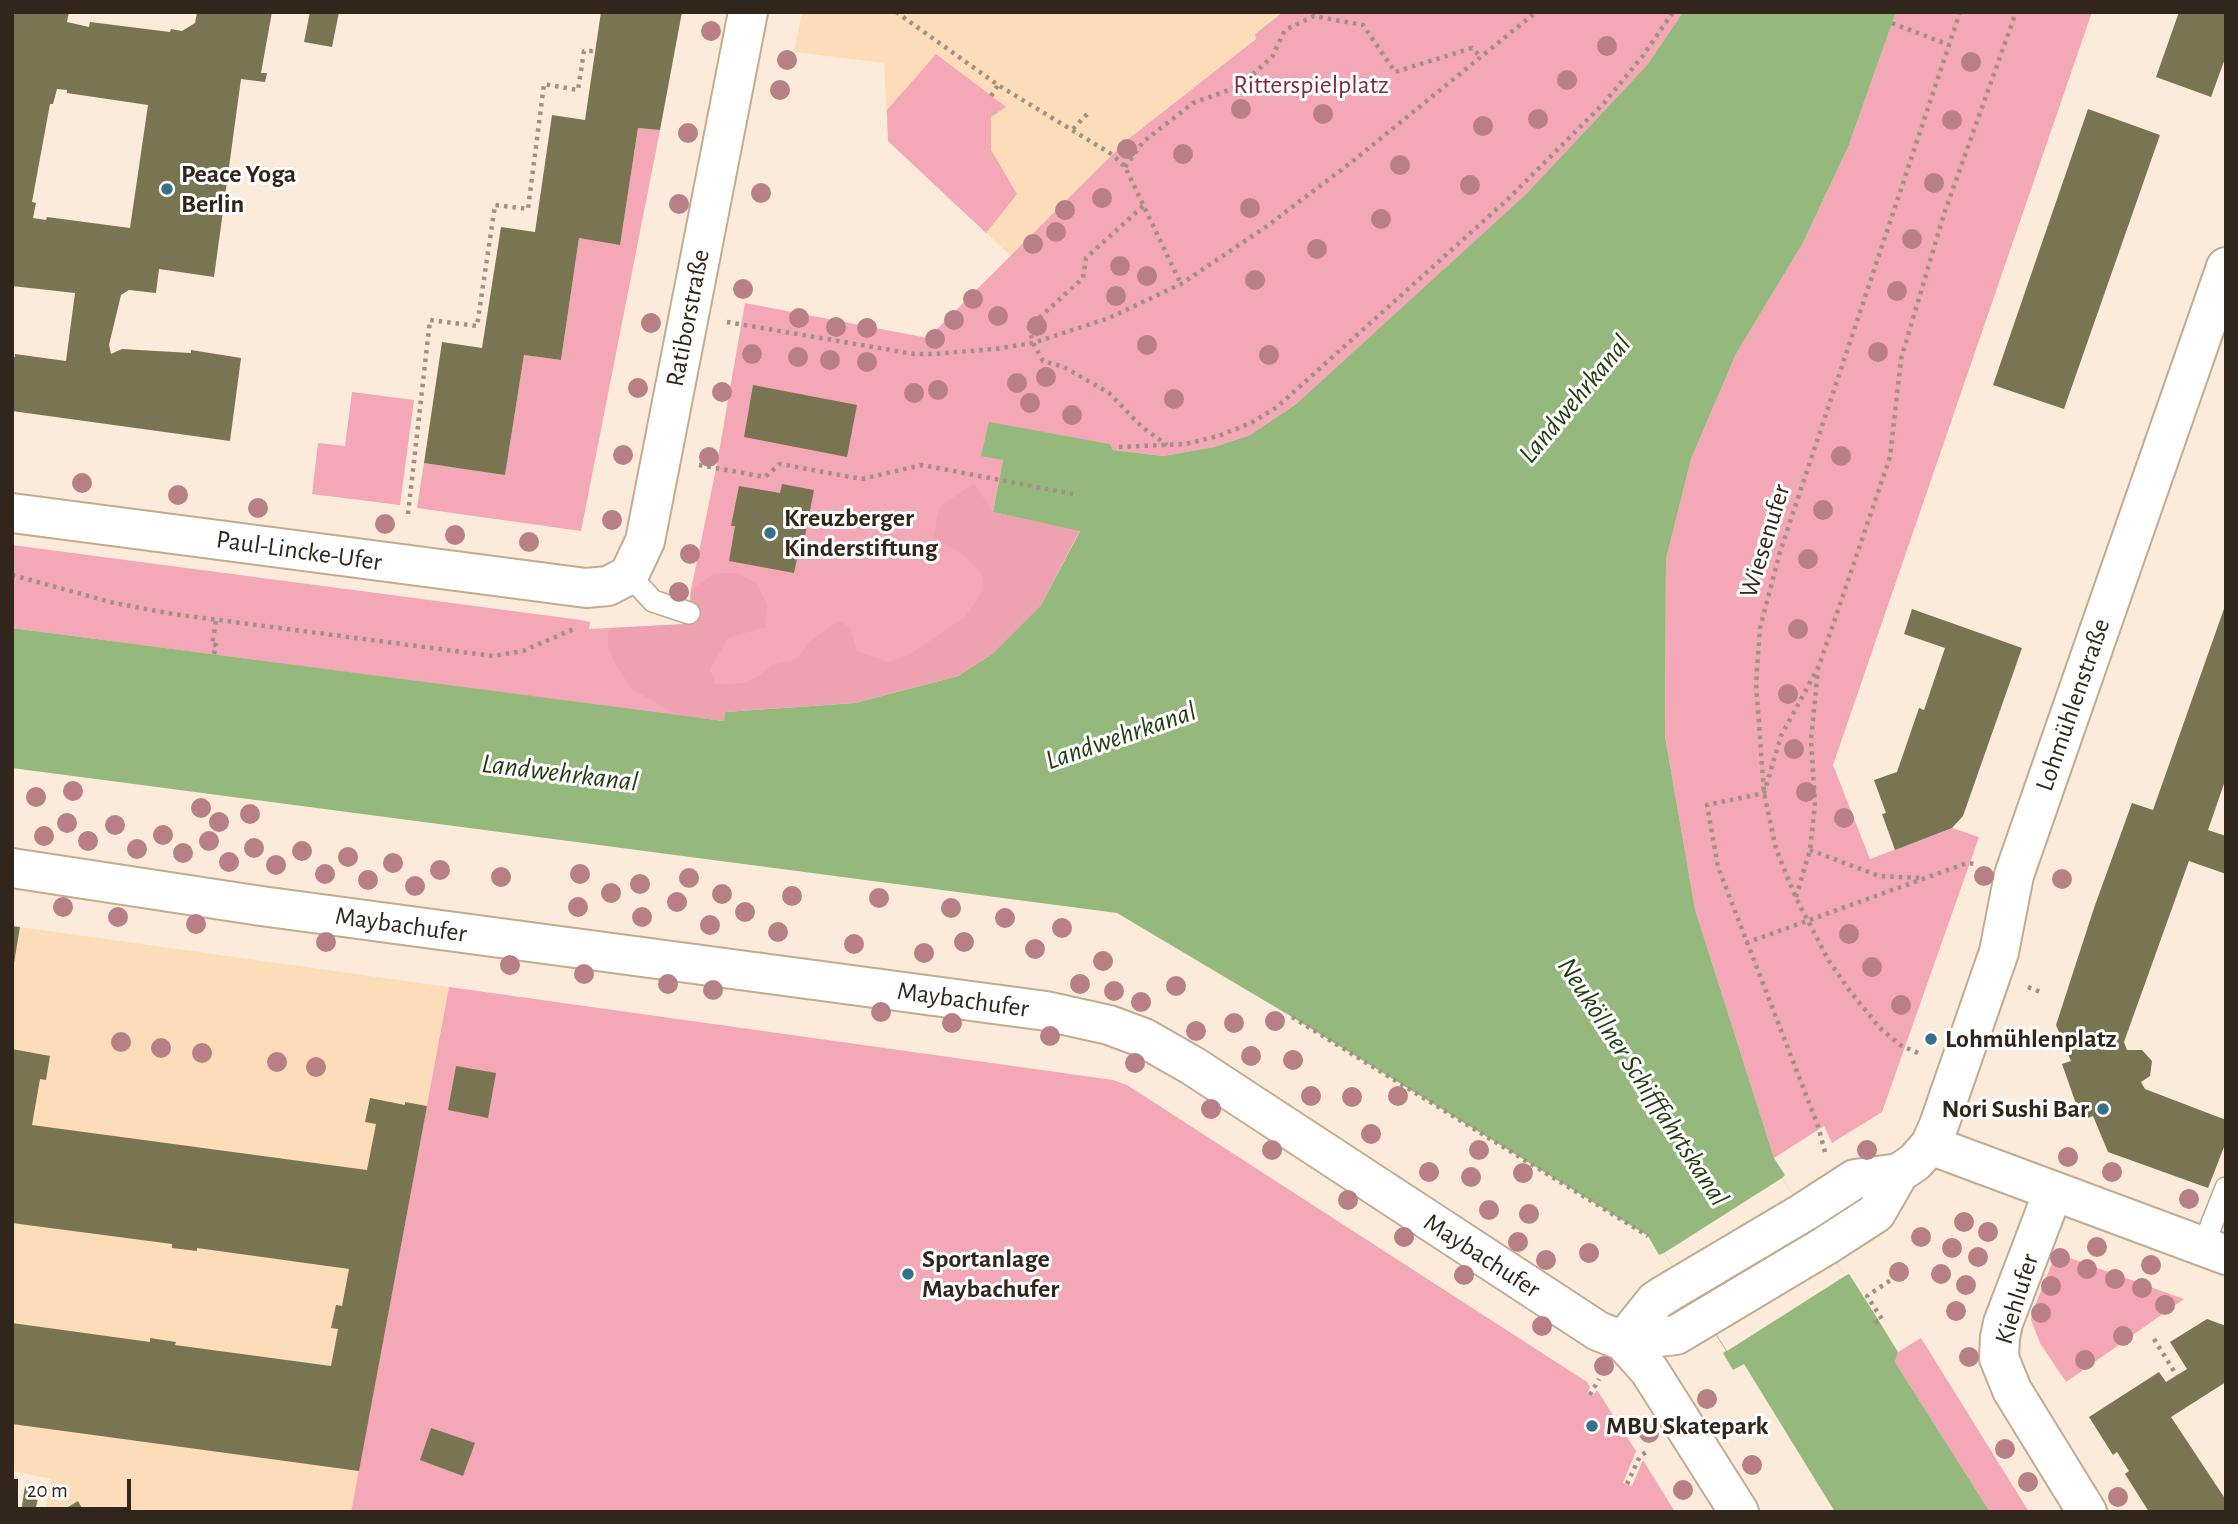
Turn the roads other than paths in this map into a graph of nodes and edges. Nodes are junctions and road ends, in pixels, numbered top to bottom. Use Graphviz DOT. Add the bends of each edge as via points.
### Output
graph roads {
  1 [pos="748,12"];
  2 [pos="2226,267"];
  3 [pos="2214,337"];
  4 [pos="12,513"];
  5 [pos="629,575"];
  6 [pos="689,613"];
  7 [pos="12,868"];
  8 [pos="1930,1145"];
  9 [pos="1899,1173"];
  10 [pos="2226,1188"];
  11 [pos="2053,1192"];
  12 [pos="2215,1250"];
  13 [pos="1623,1341"];
  14 [pos="1739,1512"];
  15 [pos="2087,1512"];
  1 -- 5 [label="street, Ratiborstraße" via="645,541"];
  2 -- 3 [label="street, Lohmühlenstraße"];
  3 -- 8 [label="street, Lohmühlenstraße" via="2014,875 1999,952"];
  4 -- 5 [label="street, Paul-Lincke-Ufer" via="586,589 608,586"];
  5 -- 6 [label="lane" via="653,601"];
  7 -- 13 [label="street, Maybachufer" via="274,908 1046,1011 1109,1025 1144,1038 1193,1066 1575,1317"];
  8 -- 9 [label="street"];
  8 -- 11 [label="street"];
  9 -- 13 [label="street" via="1855,1179 1684,1283 1655,1301"];
  9 -- 13 [label="street" via="1877,1213 1825,1246 1676,1335"];
  10 -- 12 [label="lane"];
  11 -- 12 [label="street"];
  11 -- 15 [label="street, Kiehlufer" via="2000,1337 1999,1358 2029,1420"];
  13 -- 14 [label="street, Maybachufer" via="1648,1370"];
}
